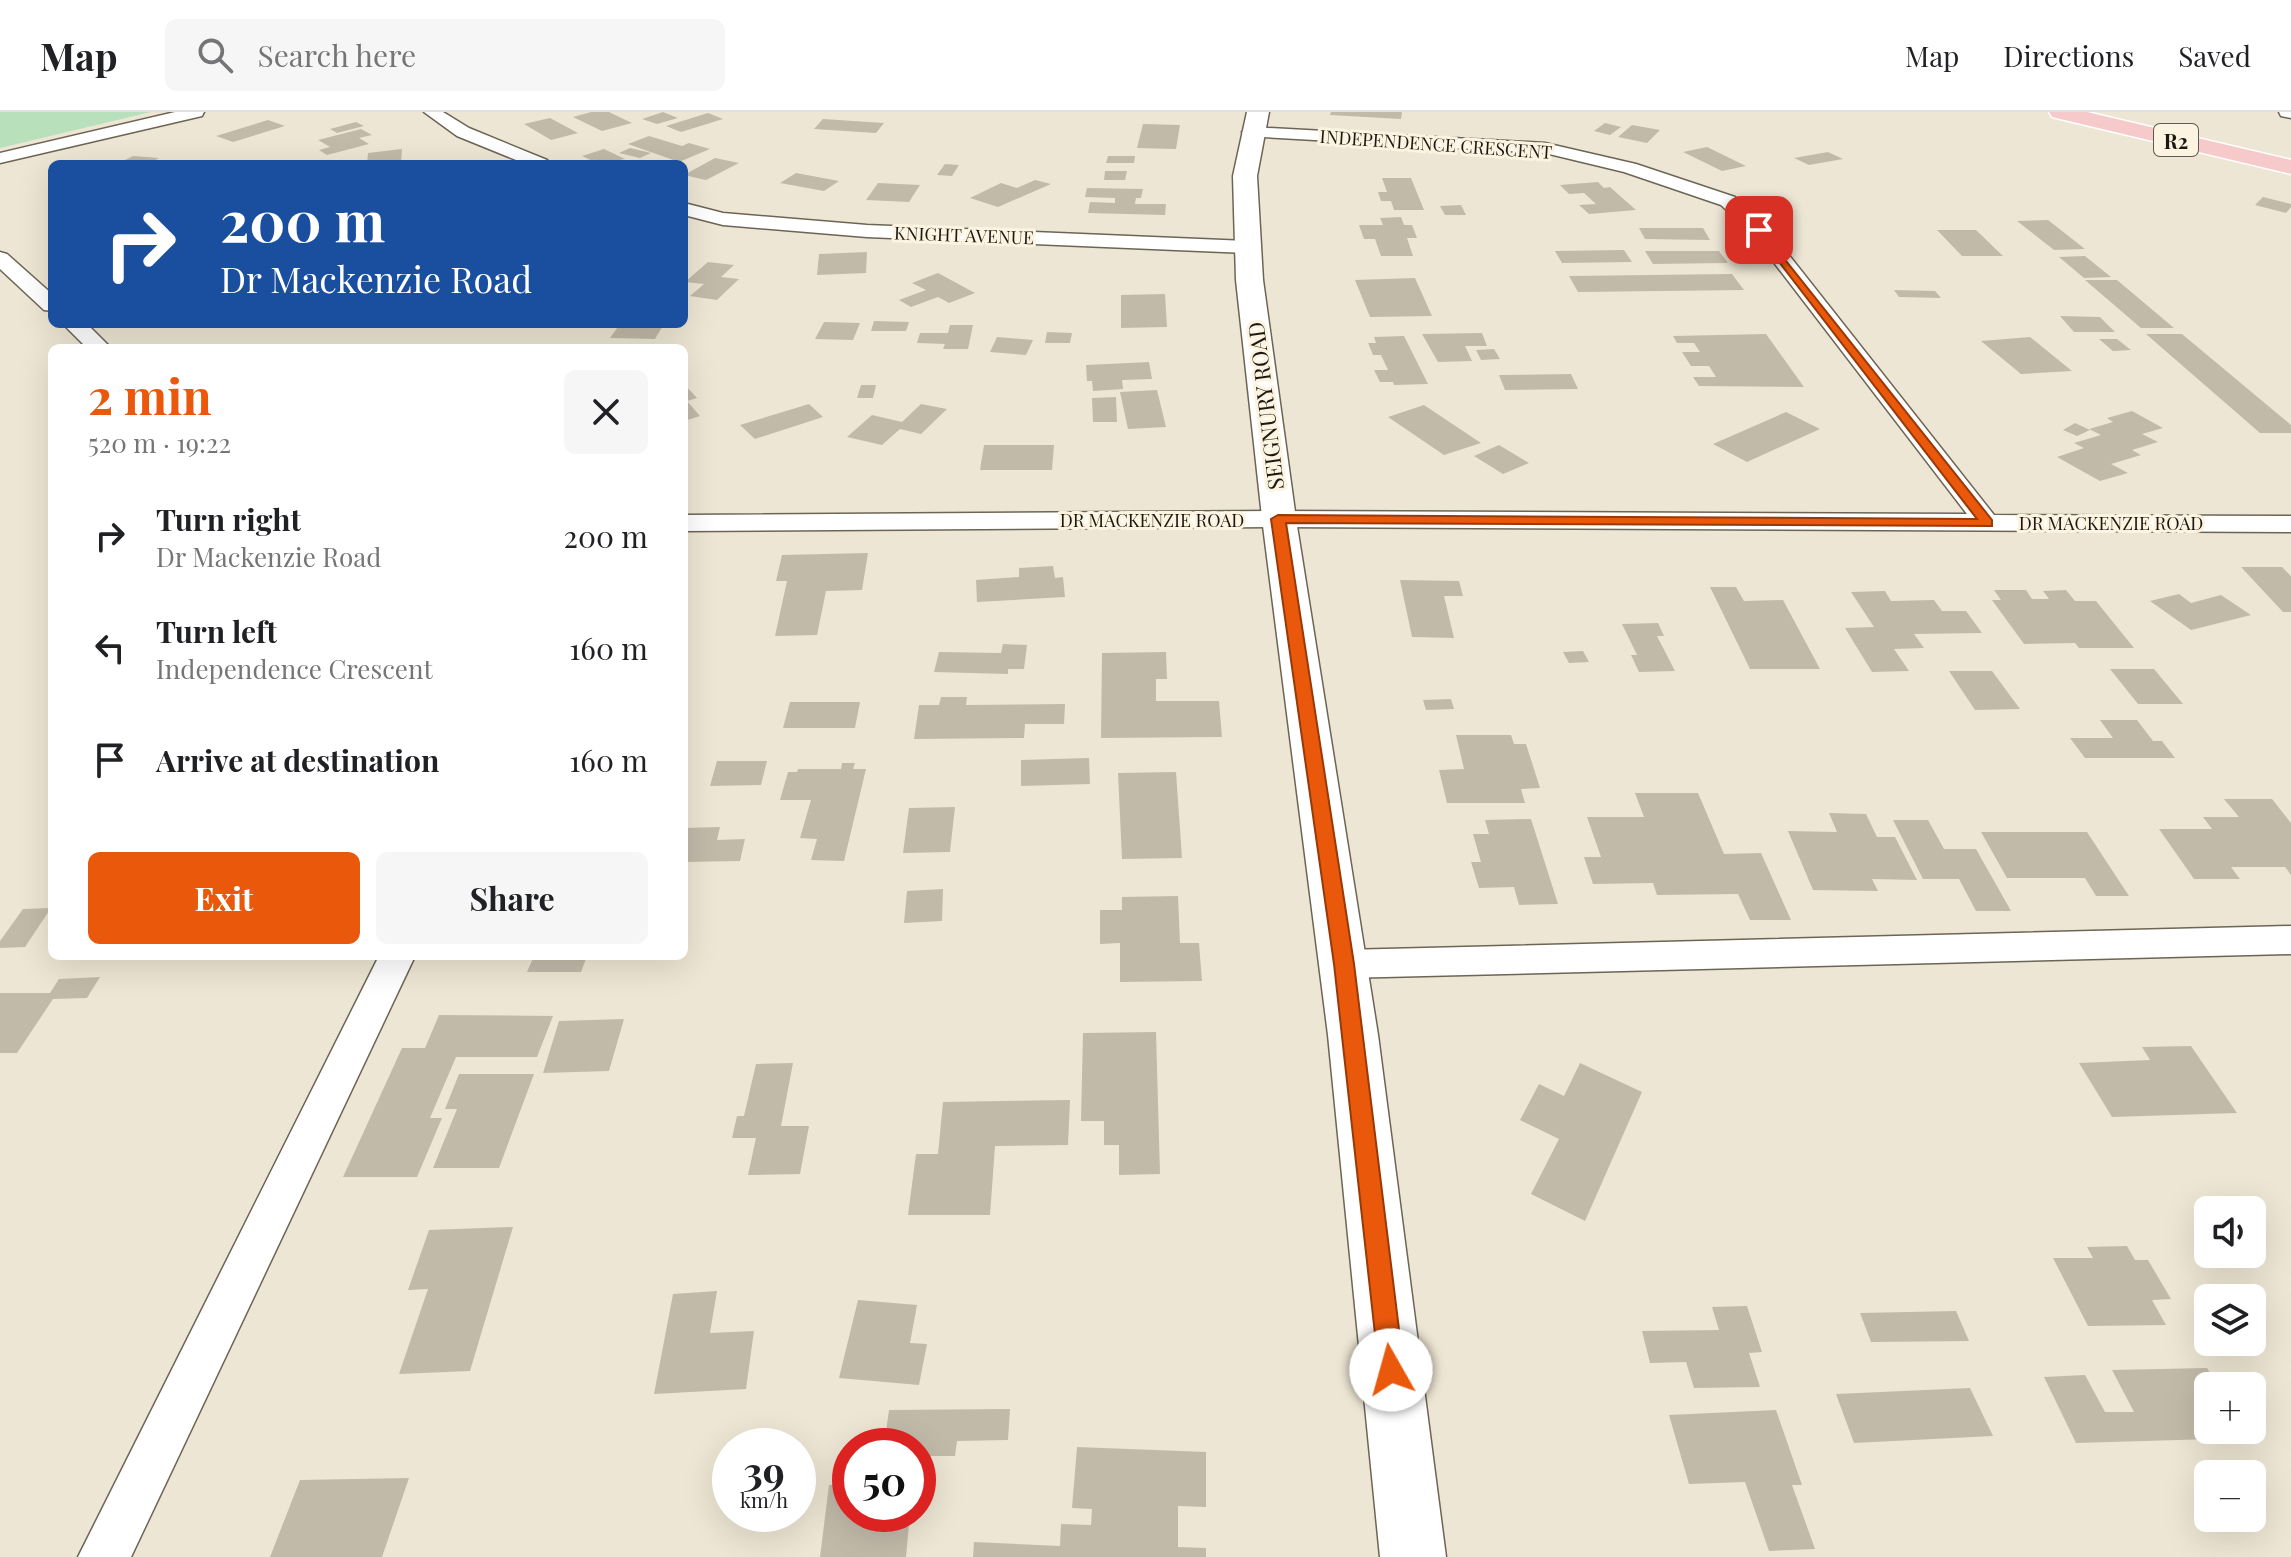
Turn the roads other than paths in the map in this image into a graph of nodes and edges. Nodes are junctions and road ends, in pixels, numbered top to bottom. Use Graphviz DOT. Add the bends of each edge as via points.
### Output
graph roads {
  1 [pos="196,112"];
  2 [pos="432,112"];
  3 [pos="2060,112"];
  4 [pos="1254,122"];
  5 [pos="0,158"];
  6 [pos="531,160"];
  7 [pos="2291,167"];
  8 [pos="688,210"];
  9 [pos="1247,247"];
  10 [pos="0,258"];
  11 [pos="48,301"];
  12 [pos="78,328"];
  13 [pos="96,344"];
  14 [pos="1278,519"];
  15 [pos="688,523"];
  16 [pos="1987,523"];
  17 [pos="2291,524"];
  18 [pos="2291,940"];
  19 [pos="395,960"];
  20 [pos="1344,964"];
  21 [pos="104,1557"];
  22 [pos="1413,1557"];
  1 -- 5 [label="street"];
  2 -- 6 [label="street" via="463,132"];
  3 -- 7 [label="highway, R2"];
  4 -- 9 [label="main road, SEIGNURY ROAD" via="1246,173"];
  4 -- 16 [label="street, INDEPENDENCE CRESCENT" via="1545,148 1630,168 1728,201 1759,230"];
  8 -- 9 [label="street, KNIGHT AVENUE" via="723,219 867,231"];
  9 -- 14 [label="main road, SEIGNURY ROAD"];
  10 -- 11 [label="street"];
  12 -- 13 [label="street"];
  14 -- 15 [label="street, DR MACKENZIE ROAD"];
  14 -- 16 [label="street, DR MACKENZIE ROAD"];
  14 -- 20 [label="main road, SEIGNURY ROAD"];
  16 -- 17 [label="street, DR MACKENZIE ROAD"];
  18 -- 20 [label="street"];
  19 -- 21 [label="street"];
  20 -- 22 [label="main road, SEIGNURY ROAD"];
}
